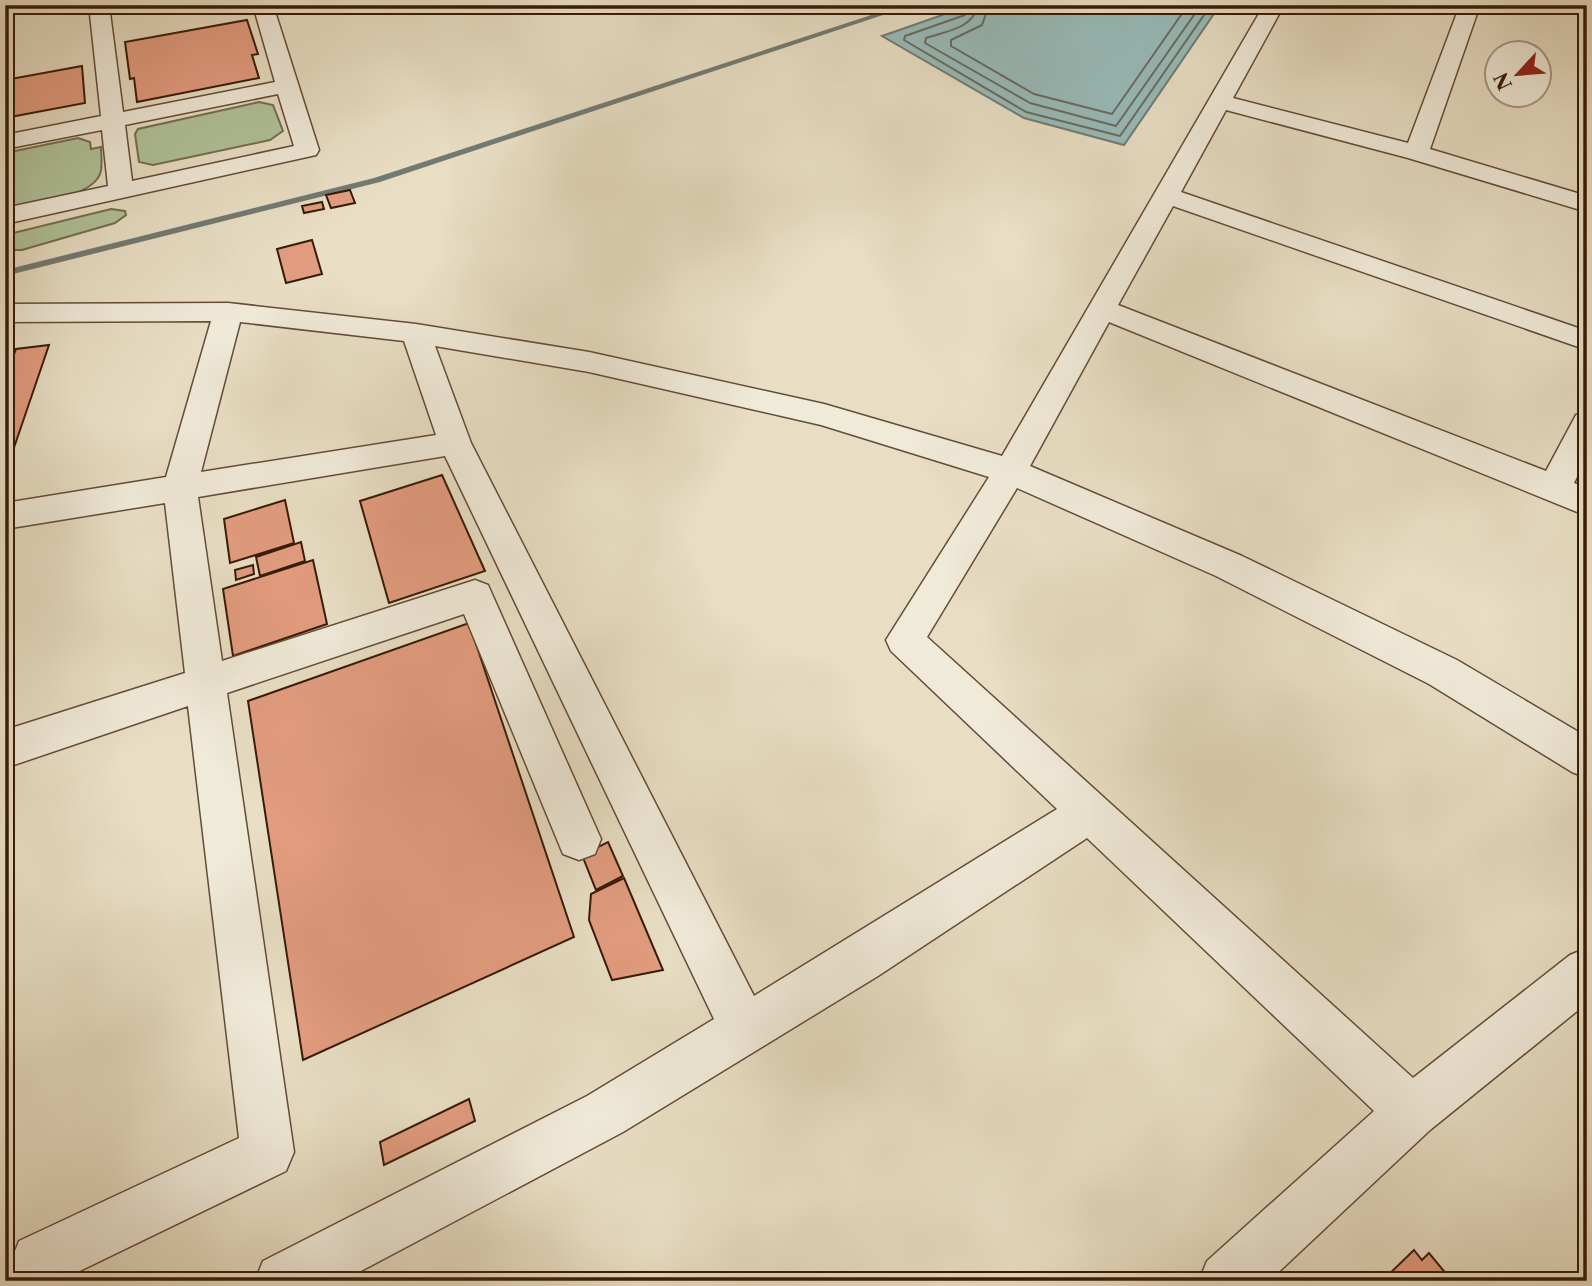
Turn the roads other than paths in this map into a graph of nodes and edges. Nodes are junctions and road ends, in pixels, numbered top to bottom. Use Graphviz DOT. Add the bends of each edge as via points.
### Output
graph roads {
  1 [pos="99,5"];
  2 [pos="263,5"];
  3 [pos="1274,5"];
  4 [pos="1470,5"];
  5 [pos="287,86"];
  6 [pos="1217,101"];
  7 [pos="113,121"];
  8 [pos="5,142"];
  9 [pos="1417,153"];
  10 [pos="121,191"];
  11 [pos="1165,195"];
  12 [pos="1587,204"];
  13 [pos="5,216"];
  14 [pos="1101,309"];
  15 [pos="228,312"];
  16 [pos="5,313"];
  17 [pos="416,333"];
  18 [pos="1587,341"];
  19 [pos="1587,423"];
  20 [pos="455,443"];
  21 [pos="1010,471"];
  22 [pos="180,487"];
  23 [pos="1554,488"];
  24 [pos="1587,503"];
  25 [pos="5,516"];
  26 [pos="206,684"];
  27 [pos="5,750"];
  28 [pos="1587,759"];
  29 [pos="1090,812"];
  30 [pos="579,839"];
  31 [pos="1587,972"];
  32 [pos="745,1029"];
  33 [pos="1412,1112"];
  34 [pos="40,1261"];
  35 [pos="283,1281"];
  36 [pos="1227,1281"];
  1 -- 7 [label="street"];
  2 -- 5 [label="street"];
  3 -- 6 [label="street"];
  4 -- 9 [label="street"];
  5 -- 7 [label="street"];
  5 -- 10 [label="street" via="306,150"];
  6 -- 9 [label="street"];
  6 -- 11 [label="street"];
  7 -- 8 [label="street"];
  7 -- 10 [label="street"];
  9 -- 12 [label="street"];
  10 -- 13 [label="street"];
  11 -- 14 [label="street"];
  11 -- 18 [label="street"];
  14 -- 21 [label="street"];
  14 -- 23 [label="street"];
  15 -- 16 [label="street"];
  15 -- 17 [label="street"];
  15 -- 22 [label="street"];
  17 -- 20 [label="street"];
  17 -- 21 [label="street" via="589,362 824,415"];
  19 -- 23 [label="street"];
  20 -- 22 [label="street"];
  20 -- 32 [label="street"];
  21 -- 28 [label="street" via="1229,566 1443,671"];
  21 -- 29 [label="street" via="905,640"];
  22 -- 25 [label="street"];
  22 -- 26 [label="street"];
  23 -- 24 [label="street"];
  26 -- 27 [label="street"];
  26 -- 30 [label="street" via="475,595"];
  26 -- 34 [label="street" via="267,1152"];
  29 -- 32 [label="street"];
  29 -- 33 [label="street"];
  31 -- 33 [label="street"];
  32 -- 35 [label="street" via="605,1114"];
  33 -- 36 [label="street"];
}
